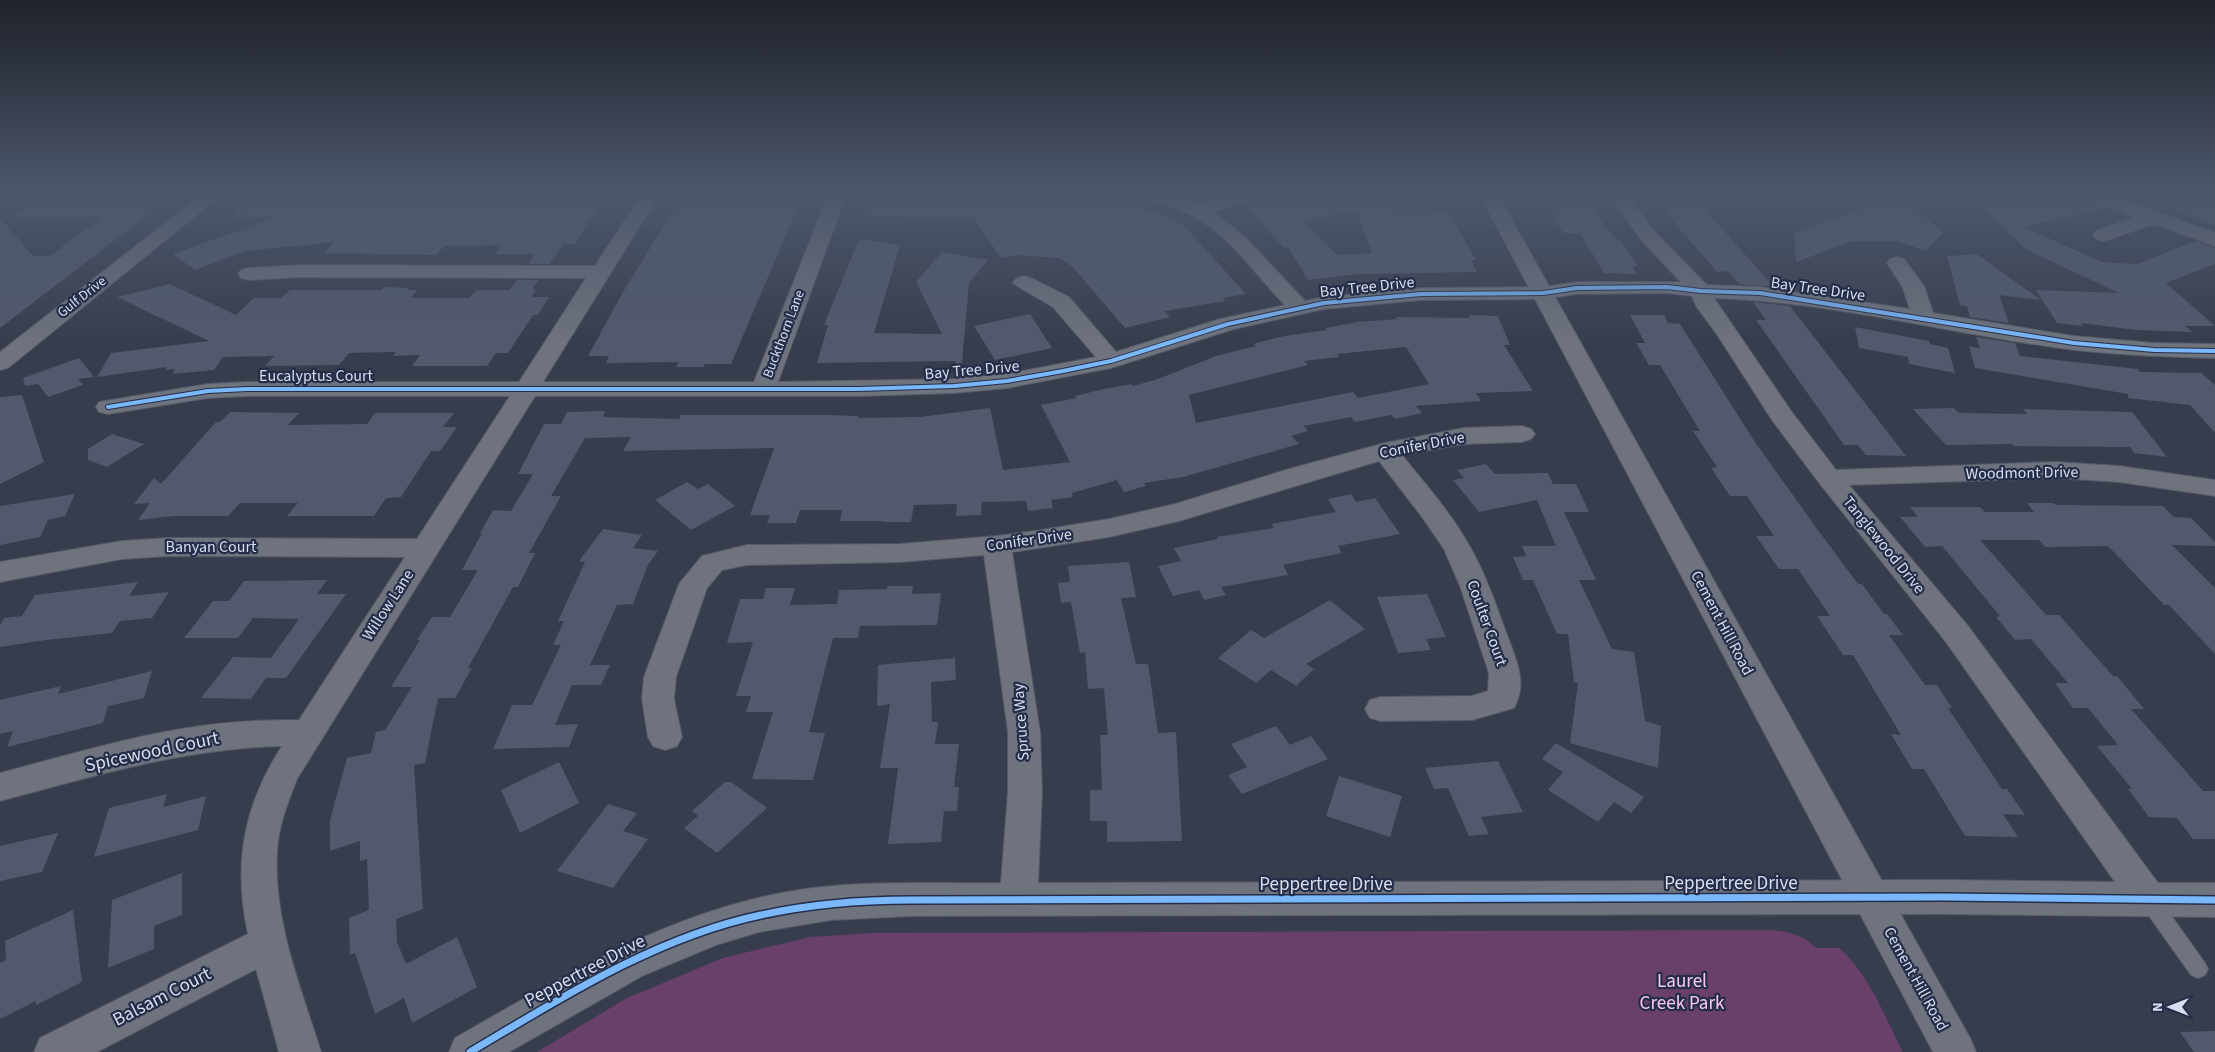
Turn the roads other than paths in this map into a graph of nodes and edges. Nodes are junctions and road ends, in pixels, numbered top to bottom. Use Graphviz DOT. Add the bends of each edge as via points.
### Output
graph roads {
  1 [pos="150,244"];
  2 [pos="619,244"];
  3 [pos="818,244"];
  4 [pos="1241,244"];
  5 [pos="1516,244"];
  6 [pos="1656,244"];
  7 [pos="1897,263"];
  8 [pos="601,272"];
  9 [pos="248,274"];
  10 [pos="1024,282"];
  11 [pos="1701,291"];
  12 [pos="1543,293"];
  13 [pos="1299,307"];
  14 [pos="1924,319"];
  15 [pos="2215,351"];
  16 [pos="1111,361"];
  17 [pos="0,363"];
  18 [pos="526,388"];
  19 [pos="763,389"];
  20 [pos="108,407"];
  21 [pos="1522,434"];
  22 [pos="1385,451"];
  23 [pos="1828,478"];
  24 [pos="2215,488"];
  25 [pos="997,545"];
  26 [pos="424,548"];
  27 [pos="0,572"];
  28 [pos="1381,709"];
  29 [pos="306,733"];
  30 [pos="665,737"];
  31 [pos="0,787"];
  32 [pos="1871,898"];
  33 [pos="2148,899"];
  34 [pos="1019,900"];
  35 [pos="2215,900"];
  36 [pos="270,943"];
  37 [pos="2198,969"];
  38 [pos="55,1052"];
  39 [pos="300,1052"];
  40 [pos="470,1052"];
  41 [pos="1955,1052"];
  1 -- 17 [label="street, Gulf Drive"];
  2 -- 8 [label="street, Willow Lane"];
  3 -- 19 [label="street, Buckthorn Lane"];
  4 -- 13 [label="street"];
  5 -- 12 [label="street, Cement Hill Road"];
  6 -- 11 [label="street, Tanglewood Drive"];
  7 -- 14 [label="street" via="1914,286"];
  8 -- 9 [label="street" via="300,271"];
  8 -- 18 [label="street, Willow Lane"];
  10 -- 16 [label="street" via="1061,302"];
  11 -- 12 [label="street, Bay Tree Drive" via="1676,300 1585,300"];
  11 -- 14 [label="street, Bay Tree Drive" via="1790,297"];
  11 -- 23 [label="street, Tanglewood Drive" via="1707,306 1781,416"];
  12 -- 13 [label="street, Bay Tree Drive" via="1421,294"];
  12 -- 32 [label="street, Cement Hill Road"];
  13 -- 16 [label="street, Bay Tree Drive" via="1228,324"];
  14 -- 15 [label="street, Bay Tree Drive" via="2074,343"];
  16 -- 19 [label="street, Bay Tree Drive" via="1007,381 954,386"];
  18 -- 19 [label="street, Bay Tree Drive"];
  18 -- 20 [label="street, Eucalyptus Court" via="247,389 188,394"];
  18 -- 26 [label="street, Willow Lane"];
  21 -- 22 [label="street, Conifer Drive" via="1464,436"];
  22 -- 25 [label="street, Conifer Drive" via="1179,512 1109,528"];
  22 -- 28 [label="street, Coulter Court" via="1457,548 1476,586 1505,673 1503,699 1472,708"];
  23 -- 24 [label="street, Woodmont Drive" via="2056,470 2119,474"];
  23 -- 33 [label="street, Tanglewood Drive" via="1957,634"];
  25 -- 30 [label="street, Conifer Drive" via="900,554 747,554 712,563 694,584 660,677 658,700"];
  25 -- 34 [label="street, Spruce Way" via="1024,732 1025,792"];
  26 -- 27 [label="street, Banyan Court" via="168,547 122,550"];
  26 -- 29 [label="street, Willow Lane"];
  29 -- 31 [label="street, Spicewood Court" via="194,740"];
  29 -- 36 [label="street, Willow Lane" via="282,774 268,810 259,850 259,891"];
  32 -- 33 [label="street, Peppertree Drive"];
  32 -- 34 [label="street, Peppertree Drive"];
  32 -- 41 [label="street, Cement Hill Road"];
  33 -- 35 [label="street, Peppertree Drive"];
  33 -- 37 [label="lane"];
  34 -- 40 [label="street, Peppertree Drive" via="875,900 804,906 749,917 641,956"];
  36 -- 38 [label="street, Balsam Court"];
  36 -- 39 [label="street, Willow Lane"];
}
